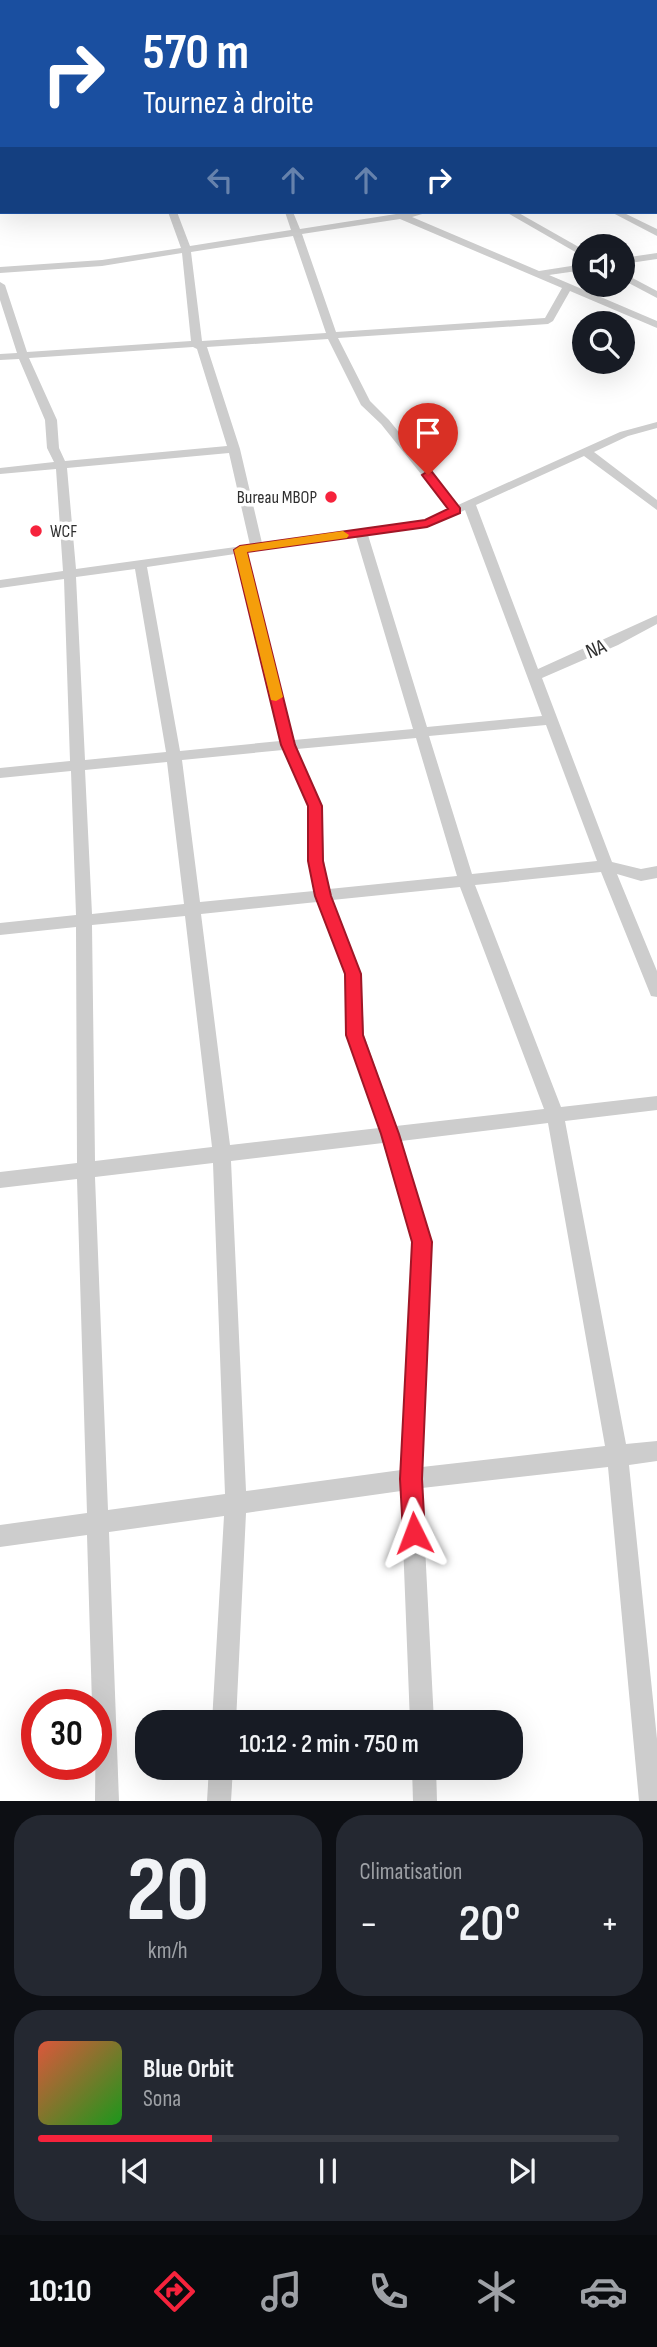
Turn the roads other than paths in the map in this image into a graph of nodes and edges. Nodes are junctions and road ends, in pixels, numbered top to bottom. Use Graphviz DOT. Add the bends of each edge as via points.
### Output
graph roads {
  1 [pos="173,214"];
  2 [pos="290,214"];
  3 [pos="398,214"];
  4 [pos="514,214"];
  5 [pos="620,214"];
  6 [pos="296,232"];
  7 [pos="657,233"];
  8 [pos="572,247"];
  9 [pos="186,249"];
  10 [pos="657,256"];
  11 [pos="635,259"];
  12 [pos="572,269"];
  13 [pos="0,270"];
  14 [pos="537,274"];
  15 [pos="635,283"];
  16 [pos="0,285"];
  17 [pos="567,287"];
  18 [pos="657,295"];
  19 [pos="657,325"];
  20 [pos="332,336"];
  21 [pos="199,345"];
  22 [pos="23,356"];
  23 [pos="0,357"];
  24 [pos="657,425"];
  25 [pos="234,449"];
  26 [pos="584,452"];
  27 [pos="61,465"];
  28 [pos="0,471"];
  29 [pos="657,506"];
  30 [pos="462,507"];
  31 [pos="361,533"];
  32 [pos="248,548"];
  33 [pos="140,564"];
  34 [pos="70,575"];
  35 [pos="0,584"];
  36 [pos="657,618"];
  37 [pos="534,676"];
  38 [pos="551,720"];
  39 [pos="419,733"];
  40 [pos="288,745"];
  41 [pos="174,756"];
  42 [pos="79,765"];
  43 [pos="0,773"];
  44 [pos="606,866"];
  45 [pos="657,872"];
  46 [pos="466,881"];
  47 [pos="323,896"];
  48 [pos="193,909"];
  49 [pos="84,920"];
  50 [pos="0,929"];
  51 [pos="657,991"];
  52 [pos="657,1103"];
  53 [pos="555,1115"];
  54 [pos="390,1134"];
  55 [pos="222,1154"];
  56 [pos="86,1169"];
  57 [pos="0,1180"];
  58 [pos="657,1451"];
  59 [pos="618,1458"];
  60 [pos="411,1479"];
  61 [pos="236,1503"];
  62 [pos="98,1522"];
  63 [pos="0,1536"];
  64 [pos="225,1710"];
  65 [pos="421,1710"];
  66 [pos="220,1780"];
  67 [pos="424,1780"];
  68 [pos="107,1801"];
  69 [pos="219,1801"];
  70 [pos="425,1801"];
  71 [pos="651,1801"];
  1 -- 9 [label="street"];
  2 -- 6 [label="street"];
  3 -- 6 [label="street"];
  3 -- 14 [label="street"];
  4 -- 8 [label="street"];
  5 -- 7 [label="street"];
  6 -- 9 [label="street"];
  6 -- 20 [label="street"];
  9 -- 13 [label="street" via="102,263"];
  9 -- 21 [label="street"];
  10 -- 11 [label="street"];
  12 -- 14 [label="street"];
  14 -- 17 [label="street"];
  15 -- 18 [label="street"];
  16 -- 22 [label="street"];
  17 -- 19 [label="street"];
  17 -- 20 [label="street" via="548,321"];
  20 -- 21 [label="street"];
  20 -- 30 [label="street" via="365,403"];
  21 -- 22 [label="street"];
  21 -- 25 [label="street"];
  22 -- 23 [label="street"];
  22 -- 27 [label="street" via="51,420 53,448"];
  24 -- 26 [label="street"];
  25 -- 27 [label="street"];
  25 -- 32 [label="street"];
  26 -- 29 [label="street"];
  26 -- 30 [label="street"];
  27 -- 28 [label="street"];
  27 -- 34 [label="street"];
  30 -- 31 [label="street" via="427,523"];
  30 -- 37 [label="street"];
  31 -- 32 [label="street"];
  31 -- 39 [label="street"];
  32 -- 33 [label="street"];
  32 -- 40 [label="street"];
  33 -- 34 [label="street"];
  33 -- 41 [label="street"];
  34 -- 35 [label="street"];
  34 -- 42 [label="street"];
  36 -- 37 [label="street, NA"];
  37 -- 38 [label="street"];
  38 -- 39 [label="street"];
  38 -- 44 [label="street"];
  39 -- 40 [label="street"];
  39 -- 46 [label="street"];
  40 -- 41 [label="street"];
  40 -- 47 [label="street" via="315,806 316,861"];
  41 -- 42 [label="street"];
  41 -- 48 [label="street"];
  42 -- 43 [label="street"];
  42 -- 49 [label="street"];
  44 -- 45 [label="street" via="641,875"];
  44 -- 46 [label="street"];
  44 -- 51 [label="street"];
  46 -- 47 [label="street"];
  46 -- 53 [label="street"];
  47 -- 48 [label="street"];
  47 -- 54 [label="street" via="353,974 355,1035"];
  48 -- 49 [label="street"];
  48 -- 55 [label="street"];
  49 -- 50 [label="street"];
  49 -- 56 [label="street"];
  52 -- 53 [label="street"];
  53 -- 54 [label="street"];
  53 -- 59 [label="street"];
  54 -- 55 [label="street"];
  54 -- 60 [label="street" via="422,1242"];
  55 -- 56 [label="street"];
  55 -- 61 [label="street"];
  56 -- 57 [label="street"];
  56 -- 62 [label="street"];
  58 -- 59 [label="street"];
  59 -- 60 [label="street"];
  59 -- 71 [label="street"];
  60 -- 61 [label="street"];
  60 -- 65 [label="street"];
  61 -- 62 [label="street"];
  61 -- 64 [label="street"];
  62 -- 63 [label="street"];
  62 -- 68 [label="street"];
  66 -- 69 [label="street"];
  67 -- 70 [label="street"];
}
